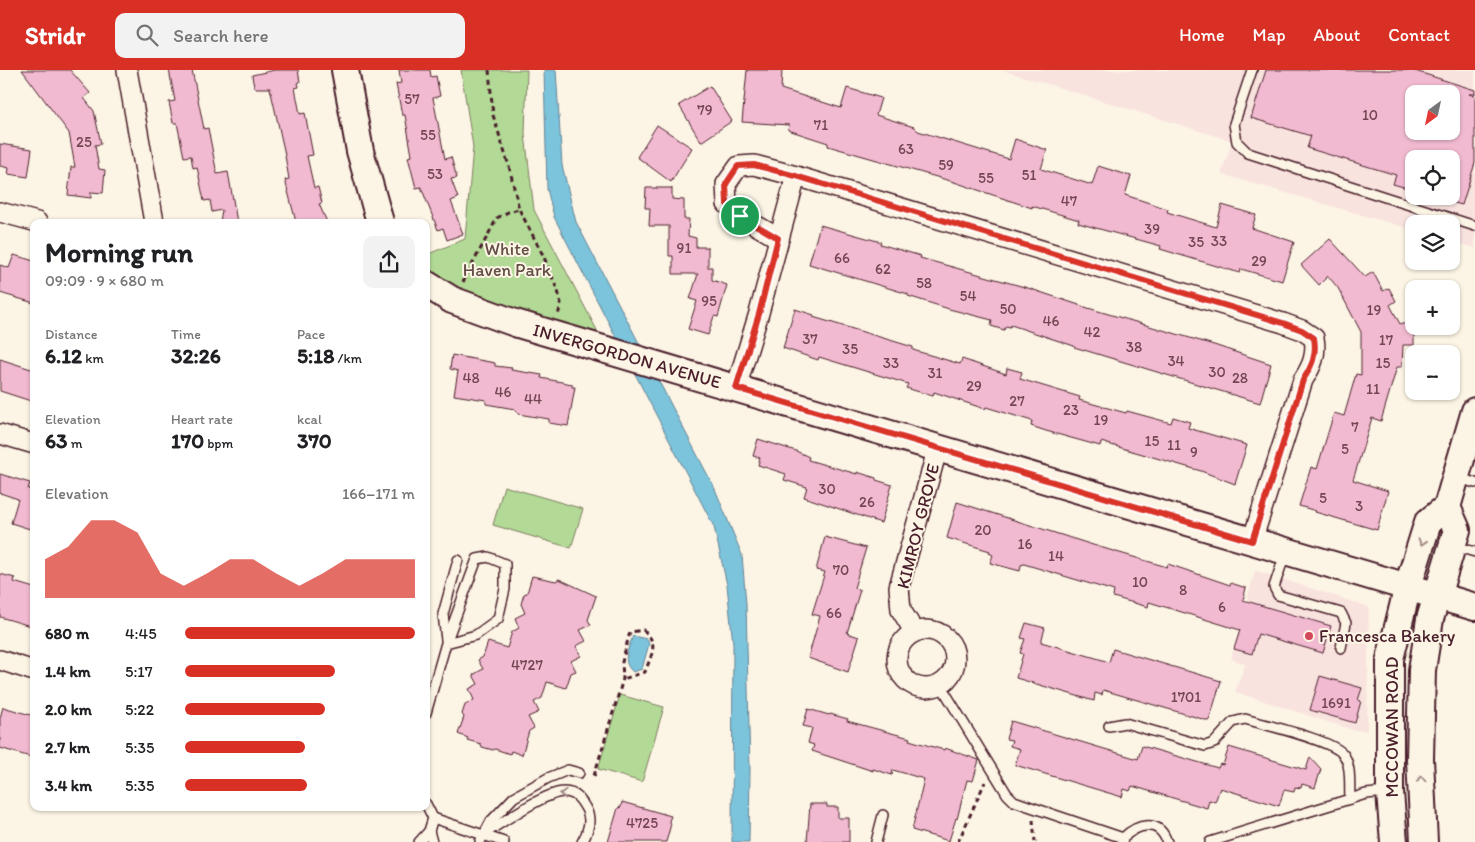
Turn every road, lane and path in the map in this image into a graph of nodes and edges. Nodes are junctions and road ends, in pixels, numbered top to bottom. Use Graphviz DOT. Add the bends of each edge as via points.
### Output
graph roads {
  1 [pos="127,70"];
  2 [pos="345,70"];
  3 [pos="489,70"];
  4 [pos="1252,70"];
  5 [pos="796,176"];
  6 [pos="519,209"];
  7 [pos="0,212"];
  8 [pos="153,219"];
  9 [pos="379,219"];
  10 [pos="30,220"];
  11 [pos="1475,226"];
  12 [pos="778,238"];
  13 [pos="430,286"];
  14 [pos="452,300"];
  15 [pos="553,334"];
  16 [pos="736,388"];
  17 [pos="1475,411"];
  18 [pos="0,434"];
  19 [pos="30,443"];
  20 [pos="938,447"];
  21 [pos="1465,480"];
  22 [pos="1447,507"];
  23 [pos="1252,541"];
  24 [pos="1464,549"];
  25 [pos="1286,551"];
  26 [pos="458,560"];
  27 [pos="1408,586"];
  28 [pos="1436,596"];
  29 [pos="1475,607"];
  30 [pos="914,632"];
  31 [pos="446,643"];
  32 [pos="1341,648"];
  33 [pos="0,660"];
  34 [pos="30,670"];
  35 [pos="623,679"];
  36 [pos="940,684"];
  37 [pos="430,699"];
  38 [pos="1109,726"];
  39 [pos="990,767"];
  40 [pos="579,773"];
  41 [pos="594,776"];
  42 [pos="1390,792"];
  43 [pos="1350,799"];
  44 [pos="1031,807"];
  45 [pos="430,811"];
  46 [pos="883,815"];
  47 [pos="433,818"];
  48 [pos="429,831"];
  49 [pos="481,838"];
  50 [pos="1122,840"];
  51 [pos="419,842"];
  52 [pos="432,842"];
  53 [pos="504,842"];
  54 [pos="582,842"];
  55 [pos="876,842"];
  56 [pos="958,842"];
  57 [pos="1035,842"];
  58 [pos="1167,842"];
  59 [pos="1210,842"];
  60 [pos="1394,842"];
  61 [pos="1424,842"];
  1 -- 8 [label="street"];
  2 -- 9 [label="street" via="360,151"];
  3 -- 6 [label="path" via="493,115"];
  4 -- 11 [label="lane" via="1234,124 1237,142 1248,153"];
  5 -- 12 [label="street"];
  5 -- 12 [label="street" via="754,165 738,166 726,184 727,204 740,216"];
  5 -- 23 [label="street" via="1283,323 1314,338 1314,358 1303,380"];
  6 -- 14 [label="path" via="497,218"];
  6 -- 15 [label="path" via="558,291 561,303"];
  7 -- 10 [label="street"];
  12 -- 16 [label="street"];
  13 -- 14 [label="street, INVERGORDON AVENUE"];
  14 -- 15 [label="street, INVERGORDON AVENUE" via="491,316"];
  15 -- 16 [label="street, INVERGORDON AVENUE"];
  16 -- 20 [label="street, INVERGORDON AVENUE"];
  17 -- 21 [label="street"];
  18 -- 19 [label="street"];
  20 -- 23 [label="street, INVERGORDON AVENUE"];
  20 -- 30 [label="street, KIMROY GROVE" via="900,587 901,610"];
  21 -- 22 [label="street"];
  22 -- 24 [label="street, MCCOWAN ROAD"];
  22 -- 27 [label="street, MCCOWAN ROAD, one-way" via="1428,522"];
  23 -- 25 [label="street, INVERGORDON AVENUE"];
  24 -- 28 [label="street, MCCOWAN ROAD"];
  25 -- 27 [label="street, INVERGORDON AVENUE"];
  25 -- 32 [label="lane" via="1274,591 1278,595 1341,613 1346,623"];
  26 -- 31 [label="lane" via="443,614"];
  27 -- 28 [label="street, INVERGORDON AVENUE"];
  27 -- 42 [label="street, MCCOWAN ROAD" via="1390,659"];
  28 -- 29 [label="street, INVERGORDON AVENUE"];
  61 -- 28 [label="street, MCCOWAN ROAD, one-way" via="1420,759 1422,670"];
  30 -- 36 [label="street" via="923,629 941,633 953,647 955,665"];
  30 -- 36 [label="street" via="899,646 897,666 908,683 928,688"];
  31 -- 31 [label="lane" via="476,635 498,619 505,588 505,564 488,557 477,559"];
  31 -- 37 [label="lane"];
  33 -- 34 [label="street"];
  35 -- 35 [label="path" via="622,662 630,632 644,630 652,637 654,648 645,672"];
  35 -- 41 [label="path"];
  36 -- 39 [label="lane"];
  38 -- 43 [label="lane" via="1125,723 1205,746 1214,743 1234,722 1246,719 1331,745 1343,754 1348,766"];
  39 -- 44 [label="lane" via="1007,794"];
  39 -- 56 [label="path"];
  40 -- 49 [label="lane" via="568,770 514,797 491,821"];
  42 -- 43 [label="lane"];
  42 -- 60 [label="street, MCCOWAN ROAD"];
  43 -- 59 [label="lane"];
  44 -- 50 [label="lane"];
  44 -- 57 [label="path"];
  45 -- 47 [label="lane"];
  46 -- 55 [label="lane"];
  47 -- 48 [label="lane"];
  47 -- 49 [label="lane"];
  48 -- 51 [label="lane"];
  48 -- 52 [label="lane"];
  49 -- 53 [label="lane"];
  54 -- 49 [label="lane, one-way" via="588,834 589,814 580,797 565,791 551,794"];
  50 -- 58 [label="lane" via="1133,829 1148,825 1161,832"];
}
